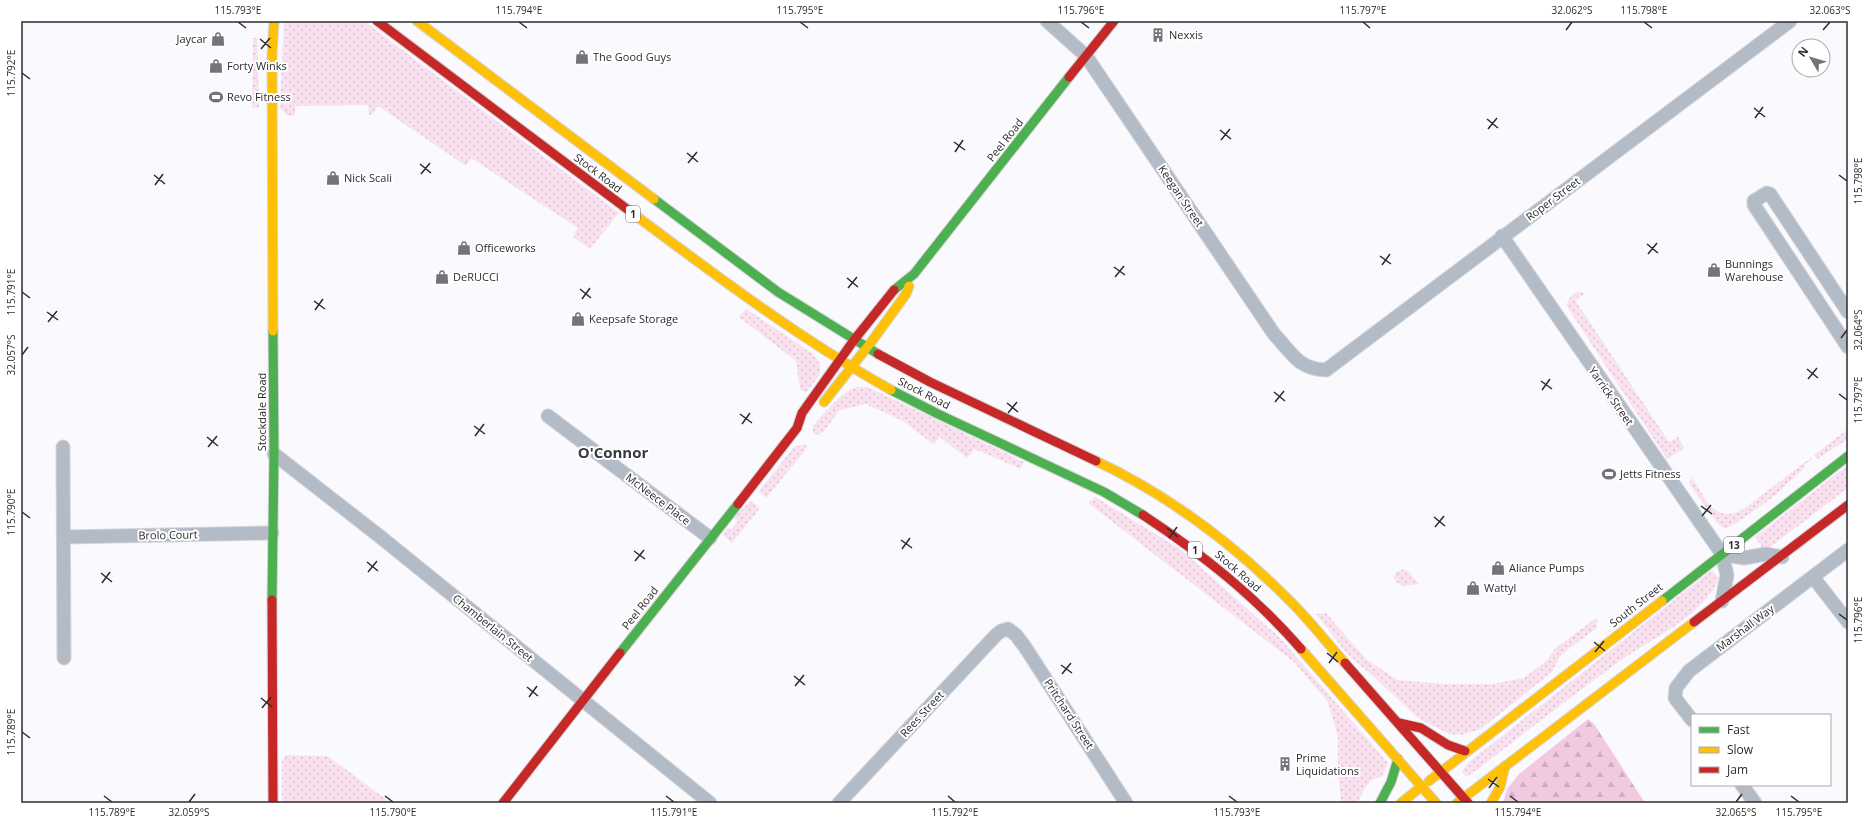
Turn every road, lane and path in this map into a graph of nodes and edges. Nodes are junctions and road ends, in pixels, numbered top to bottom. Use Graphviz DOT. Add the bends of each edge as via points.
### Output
graph roads {
  1 [pos="274,21"];
  2 [pos="377,21"];
  3 [pos="417,21"];
  4 [pos="1047,21"];
  5 [pos="1114,21"];
  6 [pos="1790,21"];
  7 [pos="1086,56"];
  8 [pos="1502,236"];
  9 [pos="914,274"];
  10 [pos="1848,312"];
  11 [pos="854,340"];
  12 [pos="1848,347"];
  13 [pos="867,348"];
  14 [pos="840,360"];
  15 [pos="852,367"];
  16 [pos="1314,370"];
  17 [pos="819,409"];
  18 [pos="548,416"];
  19 [pos="810,419"];
  20 [pos="796,428"];
  21 [pos="63,447"];
  22 [pos="274,454"];
  23 [pos="1848,456"];
  24 [pos="1848,505"];
  25 [pos="272,532"];
  26 [pos="64,538"];
  27 [pos="710,538"];
  28 [pos="1848,550"];
  29 [pos="1722,554"];
  30 [pos="1782,557"];
  31 [pos="1813,577"];
  32 [pos="1722,602"];
  33 [pos="1848,622"];
  34 [pos="1008,629"];
  35 [pos="64,658"];
  36 [pos="582,700"];
  37 [pos="1691,719"];
  38 [pos="1399,723"];
  39 [pos="1465,751"];
  40 [pos="1398,759"];
  41 [pos="1505,766"];
  42 [pos="1441,771"];
  43 [pos="1422,786"];
  44 [pos="1743,786"];
  45 [pos="1463,801"];
  46 [pos="273,803"];
  47 [pos="504,803"];
  48 [pos="710,803"];
  49 [pos="838,803"];
  50 [pos="1126,803"];
  51 [pos="1380,803"];
  52 [pos="1401,803"];
  53 [pos="1436,803"];
  54 [pos="1491,803"];
  55 [pos="1755,803"];
  1 -- 22 [label="main road, Stockdale Road"];
  2 -- 14 [label="main road, Stock Road / 1" via="746,298"];
  3 -- 11 [label="main road, Stock Road / 1" via="772,287"];
  4 -- 7 [label="street, Keegan Street"];
  5 -- 7 [label="main road, Peel Road"];
  6 -- 8 [label="street, Roper Street"];
  7 -- 9 [label="main road, Peel Road"];
  7 -- 16 [label="street, Keegan Street" via="1274,334 1302,364"];
  8 -- 16 [label="street, Roper Street" via="1326,370"];
  8 -- 29 [label="street, Yarrick Street"];
  9 -- 11 [label="main road, Peel Road" via="896,287"];
  9 -- 13 [label="main road, Peel Road" via="906,294"];
  10 -- 12 [label="street" via="1770,194 1767,193 1754,201 1754,205"];
  11 -- 13 [label="main road, Stock Road / 1"];
  11 -- 14 [label="main road, Peel Road"];
  13 -- 15 [label="main road, Peel Road"];
  13 -- 38 [label="main road, Stock Road / 1" via="972,403 1118,471 1152,490 1214,532 1269,580"];
  14 -- 15 [label="main road, Stock Road / 1"];
  14 -- 20 [label="main road, Peel Road" via="802,413"];
  15 -- 17 [label="main road, Peel Road"];
  15 -- 40 [label="main road, Stock Road / 1" via="913,401 1104,492 1192,548 1220,570 1293,640"];
  18 -- 27 [label="street, McNeece Place"];
  19 -- 20 [label="main road, Peel Road"];
  20 -- 27 [label="main road, Peel Road"];
  21 -- 26 [label="street"];
  22 -- 25 [label="main road, Stockdale Road"];
  22 -- 36 [label="street, Chamberlain Street"];
  23 -- 29 [label="main road, South Street / 13"];
  24 -- 30 [label="main road"];
  25 -- 26 [label="street, Brolo Court"];
  25 -- 46 [label="main road, Stockdale Road"];
  26 -- 35 [label="street"];
  27 -- 36 [label="main road, Peel Road"];
  28 -- 31 [label="street, Marshall Way"];
  29 -- 30 [label="street" via="1744,558 1766,554"];
  29 -- 32 [label="street, Yarrick Street" via="1727,575"];
  29 -- 39 [label="main road, South Street / 13"];
  30 -- 32 [label="main road"];
  31 -- 33 [label="street"];
  31 -- 37 [label="street, Marshall Way" via="1689,671 1676,688 1675,698"];
  32 -- 41 [label="main road"];
  34 -- 49 [label="street, Rees Street" via="996,635"];
  34 -- 50 [label="street, Pritchard Street" via="1025,647"];
  36 -- 47 [label="main road, Peel Road"];
  36 -- 48 [label="street, Chamberlain Street"];
  38 -- 39 [label="main road" via="1420,728 1448,745"];
  38 -- 42 [label="main road, Stock Road / 1"];
  39 -- 42 [label="main road, South Street / 13"];
  40 -- 43 [label="main road, Stock Road / 1"];
  40 -- 51 [label="main road" via="1391,782"];
  41 -- 45 [label="main road"];
  41 -- 54 [label="main road" via="1500,787"];
  42 -- 43 [label="main road, South Street / 13"];
  42 -- 45 [label="main road, Stock Road / 1"];
  43 -- 52 [label="main road, South Street / 13"];
  43 -- 53 [label="main road, Stock Road / 1"];
  44 -- 55 [label="street"];
}
